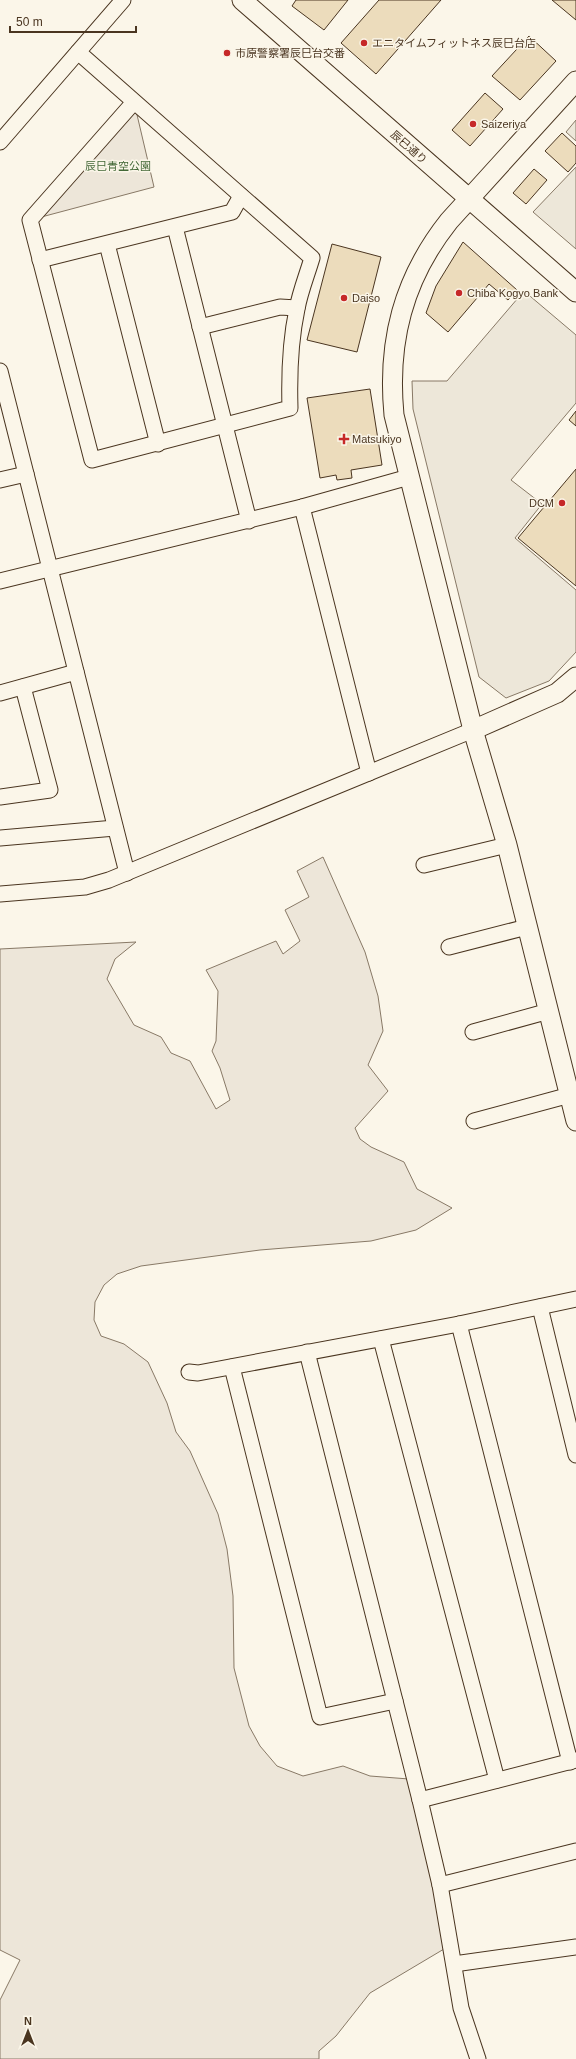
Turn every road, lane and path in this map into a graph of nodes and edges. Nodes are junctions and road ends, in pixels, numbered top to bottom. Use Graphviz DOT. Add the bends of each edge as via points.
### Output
graph roads {
  1 [pos="123,0"];
  2 [pos="242,0"];
  3 [pos="78,52"];
  4 [pos="576,80"];
  5 [pos="134,102"];
  6 [pos="0,142"];
  7 [pos="241,196"];
  8 [pos="469,200"];
  9 [pos="175,228"];
  10 [pos="107,244"];
  11 [pos="40,260"];
  12 [pos="576,292"];
  13 [pos="297,308"];
  14 [pos="200,328"];
  15 [pos="0,372"];
  16 [pos="225,426"];
  17 [pos="158,444"];
  18 [pos="26,474"];
  19 [pos="409,477"];
  20 [pos="0,480"];
  21 [pos="302,507"];
  22 [pos="249,520"];
  23 [pos="51,569"];
  24 [pos="0,581"];
  25 [pos="76,672"];
  26 [pos="576,677"];
  27 [pos="23,687"];
  28 [pos="0,693"];
  29 [pos="473,730"];
  30 [pos="369,773"];
  31 [pos="0,797"];
  32 [pos="115,828"];
  33 [pos="0,838"];
  34 [pos="507,846"];
  35 [pos="424,865"];
  36 [pos="126,873"];
  37 [pos="0,894"];
  38 [pos="527,927"];
  39 [pos="449,947"];
  40 [pos="549,1011"];
  41 [pos="473,1032"];
  42 [pos="570,1095"];
  43 [pos="474,1121"];
  44 [pos="576,1121"];
  45 [pos="576,1299"];
  46 [pos="540,1307"];
  47 [pos="459,1324"];
  48 [pos="381,1339"];
  49 [pos="307,1352"];
  50 [pos="232,1367"];
  51 [pos="189,1372"];
  52 [pos="576,1455"];
  53 [pos="395,1701"];
  54 [pos="573,1761"];
  55 [pos="498,1780"];
  56 [pos="420,1800"];
  57 [pos="576,1851"];
  58 [pos="440,1885"];
  59 [pos="576,1947"];
  60 [pos="454,1964"];
  61 [pos="478,2059"];
  1 -- 3 [label="street"];
  2 -- 8 [label="street, 辰巳通り"];
  3 -- 5 [label="street"];
  3 -- 6 [label="street"];
  4 -- 8 [label="street"];
  5 -- 7 [label="street"];
  5 -- 11 [label="street" via="30,220"];
  7 -- 9 [label="street" via="232,212"];
  7 -- 13 [label="street" via="312,258"];
  8 -- 12 [label="street, 辰巳通り"];
  8 -- 19 [label="street" via="434,239 401,311 395,336 392,364 394,415"];
  9 -- 10 [label="street"];
  9 -- 14 [label="street"];
  10 -- 11 [label="street"];
  10 -- 17 [label="street"];
  11 -- 17 [label="street" via="92,460"];
  13 -- 14 [label="street" via="280,306"];
  13 -- 16 [label="street" via="289,376 290,408"];
  14 -- 16 [label="street"];
  15 -- 18 [label="street"];
  16 -- 17 [label="street"];
  16 -- 22 [label="street"];
  18 -- 20 [label="street"];
  18 -- 23 [label="street"];
  19 -- 21 [label="street"];
  19 -- 29 [label="street"];
  21 -- 22 [label="street"];
  21 -- 30 [label="street"];
  22 -- 23 [label="street"];
  23 -- 24 [label="street"];
  23 -- 25 [label="street"];
  25 -- 27 [label="street"];
  25 -- 32 [label="street"];
  26 -- 29 [label="street" via="557,693"];
  27 -- 28 [label="street"];
  27 -- 31 [label="street" via="50,790"];
  29 -- 30 [label="street"];
  29 -- 34 [label="street"];
  30 -- 36 [label="street"];
  32 -- 33 [label="street"];
  32 -- 36 [label="street"];
  34 -- 35 [label="street"];
  34 -- 38 [label="street"];
  36 -- 37 [label="street" via="85,886"];
  38 -- 39 [label="street"];
  38 -- 40 [label="street"];
  40 -- 41 [label="street"];
  40 -- 42 [label="street"];
  42 -- 43 [label="street"];
  42 -- 44 [label="street"];
  45 -- 46 [label="street"];
  46 -- 47 [label="street"];
  46 -- 52 [label="street"];
  47 -- 48 [label="street"];
  47 -- 54 [label="street"];
  48 -- 49 [label="street"];
  48 -- 55 [label="street"];
  49 -- 50 [label="street"];
  49 -- 53 [label="street"];
  50 -- 51 [label="street" via="198,1374"];
  50 -- 53 [label="street" via="320,1717"];
  53 -- 56 [label="street"];
  54 -- 55 [label="street"];
  55 -- 56 [label="street"];
  56 -- 58 [label="street"];
  57 -- 58 [label="street"];
  58 -- 60 [label="street"];
  59 -- 60 [label="street"];
  60 -- 61 [label="street" via="461,2008"];
}
